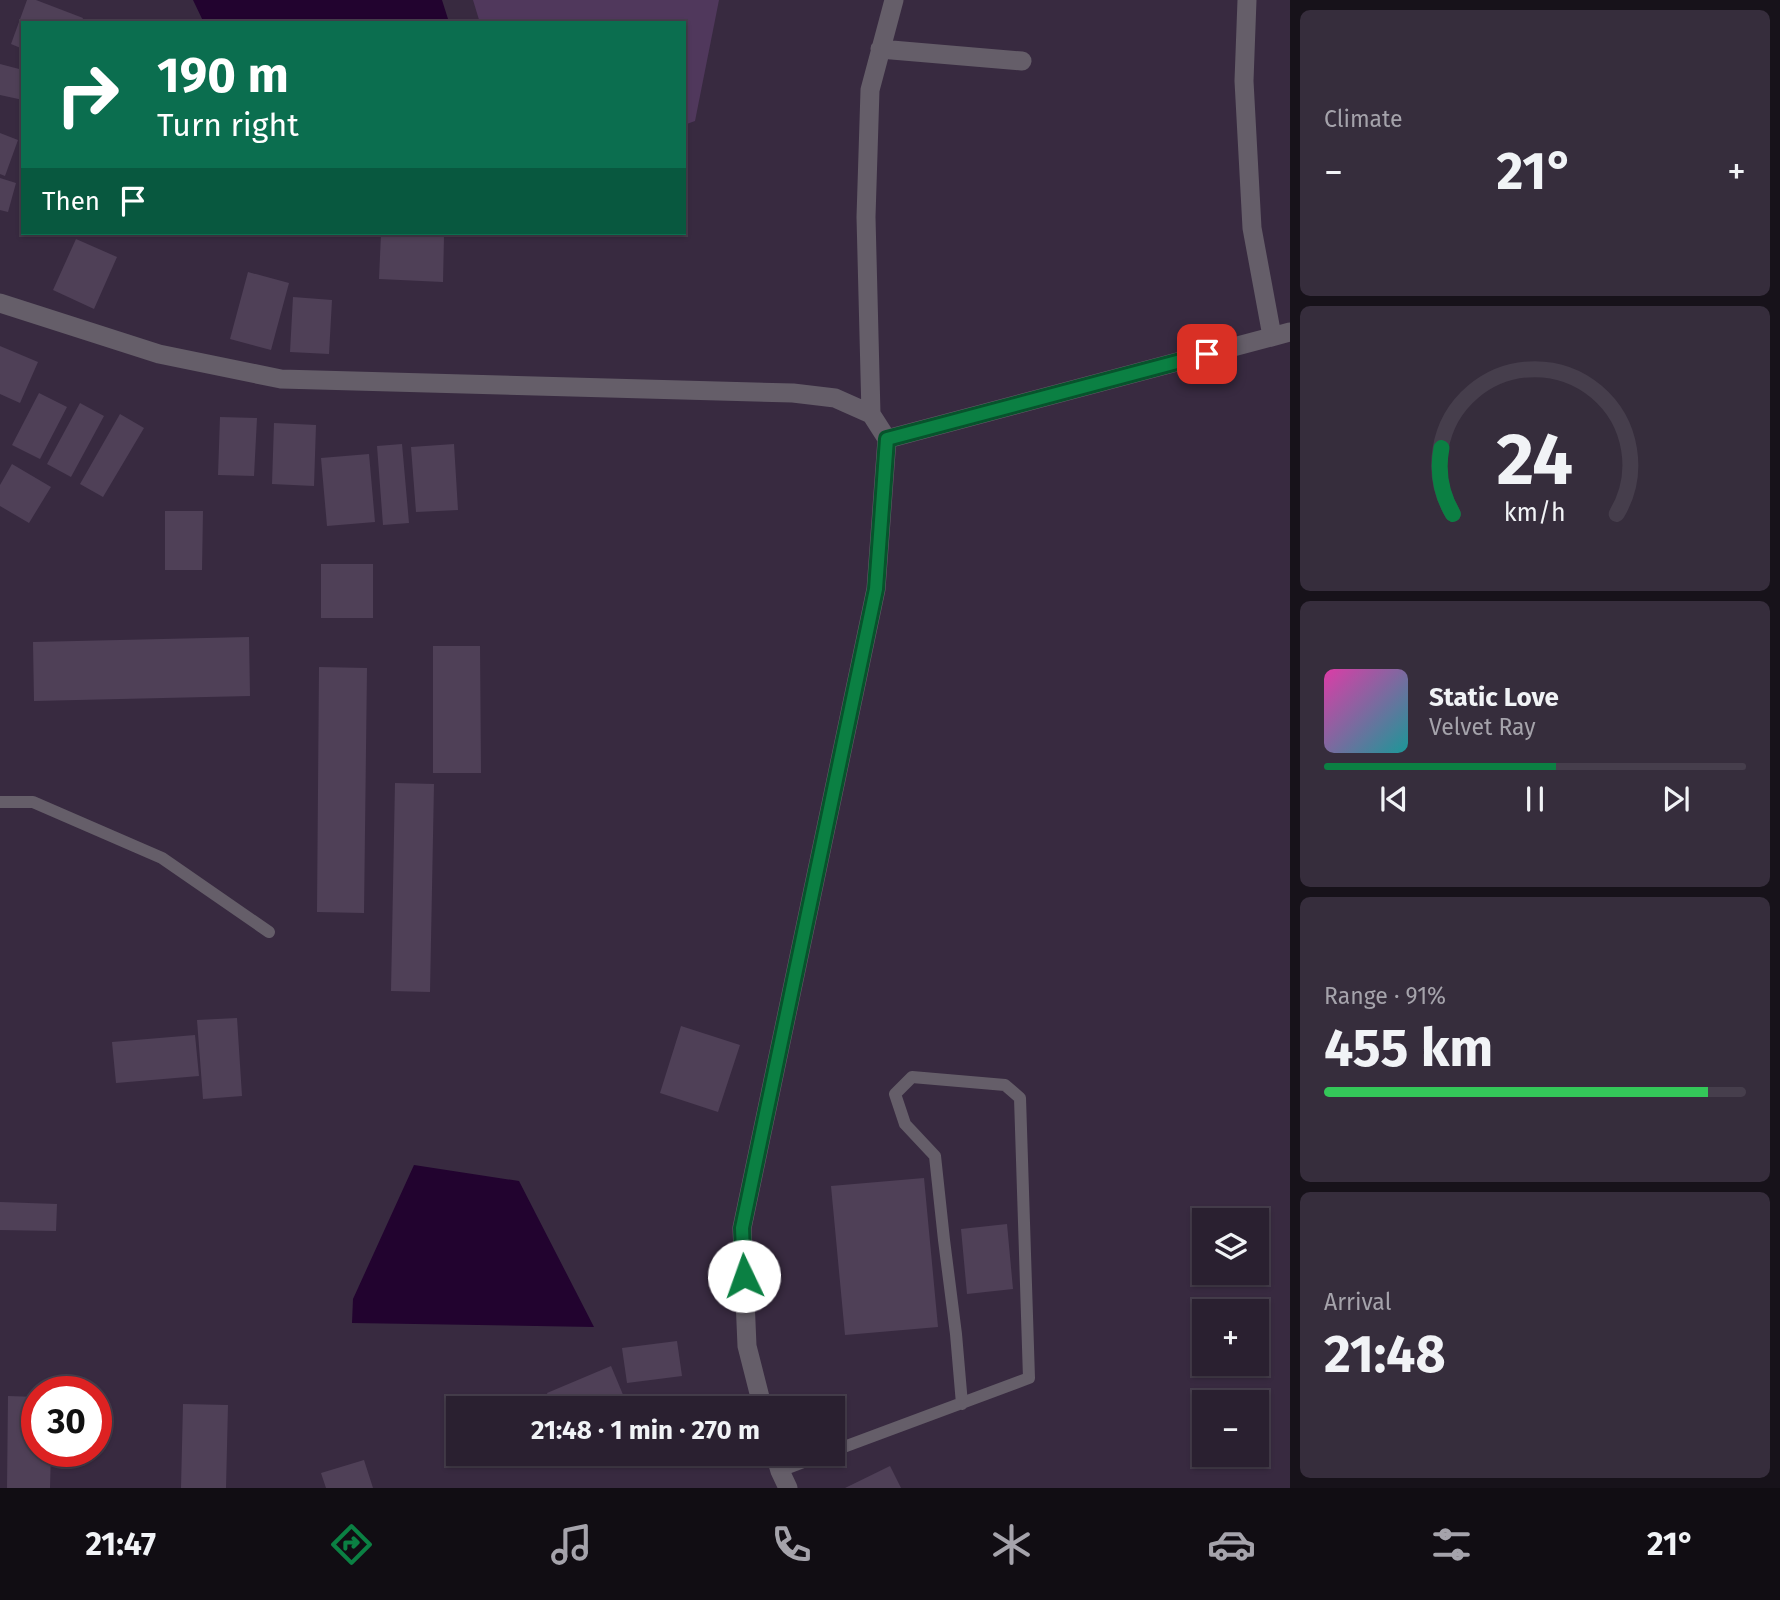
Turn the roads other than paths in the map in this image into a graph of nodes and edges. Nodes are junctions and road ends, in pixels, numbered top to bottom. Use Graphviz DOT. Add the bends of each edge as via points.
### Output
graph roads {
  1 [pos="894,0"];
  2 [pos="1247,0"];
  3 [pos="880,49"];
  4 [pos="1022,61"];
  5 [pos="0,303"];
  6 [pos="1281,334"];
  7 [pos="871,414"];
  8 [pos="887,439"];
  9 [pos="0,802"];
  10 [pos="269,932"];
  11 [pos="760,1396"];
  12 [pos="962,1404"];
  13 [pos="845,1447"];
  1 -- 3 [label="street"];
  2 -- 6 [label="street" via="1244,81 1252,228"];
  3 -- 4 [label="street"];
  3 -- 7 [label="street" via="870,89 866,218"];
  5 -- 7 [label="street" via="159,354 281,379 793,393 835,398"];
  6 -- 8 [label="street"];
  7 -- 8 [label="street"];
  8 -- 11 [label="street" via="876,589 742,1228 747,1346"];
  9 -- 10 [label="lane" via="33,803 162,858"];
  12 -- 12 [label="lane" via="1029,1378 1020,1098 1005,1085 912,1077 894,1094 905,1124 935,1156"];
  12 -- 13 [label="lane"];
}
